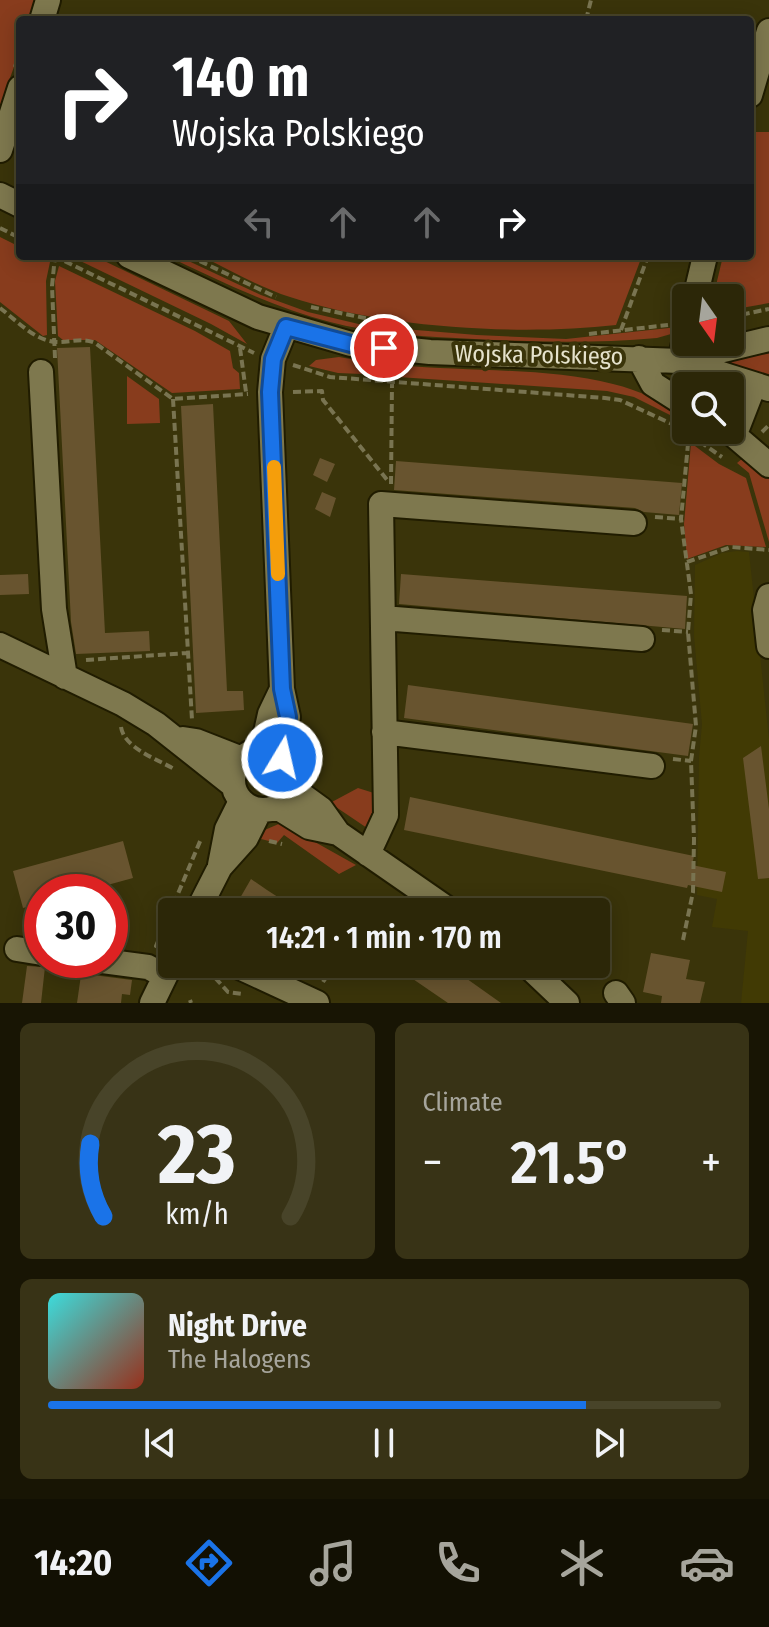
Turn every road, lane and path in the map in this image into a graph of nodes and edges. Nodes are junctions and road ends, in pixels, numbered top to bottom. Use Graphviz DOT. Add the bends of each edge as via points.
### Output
graph roads {
  1 [pos="769,31"];
  2 [pos="754,82"];
  3 [pos="16,100"];
  4 [pos="0,150"];
  5 [pos="55,260"];
  6 [pos="63,260"];
  7 [pos="137,260"];
  8 [pos="197,260"];
  9 [pos="647,260"];
  10 [pos="704,260"];
  11 [pos="698,284"];
  12 [pos="290,301"];
  13 [pos="304,305"];
  14 [pos="0,308"];
  15 [pos="769,309"];
  16 [pos="744,314"];
  17 [pos="397,325"];
  18 [pos="286,327"];
  19 [pos="621,330"];
  20 [pos="672,330"];
  21 [pos="574,336"];
  22 [pos="769,339"];
  23 [pos="54,342"];
  24 [pos="240,348"];
  25 [pos="680,356"];
  26 [pos="639,358"];
  27 [pos="273,359"];
  28 [pos="680,361"];
  29 [pos="48,372"];
  30 [pos="761,387"];
  31 [pos="297,392"];
  32 [pos="672,396"];
  33 [pos="173,399"];
  34 [pos="744,412"];
  35 [pos="672,425"];
  36 [pos="744,443"];
  37 [pos="689,444"];
  38 [pos="705,444"];
  39 [pos="732,464"];
  40 [pos="769,465"];
  41 [pos="391,485"];
  42 [pos="634,523"];
  43 [pos="769,550"];
  44 [pos="687,562"];
  45 [pos="769,596"];
  46 [pos="383,618"];
  47 [pos="642,639"];
  48 [pos="0,645"];
  49 [pos="769,646"];
  50 [pos="187,653"];
  51 [pos="73,668"];
  52 [pos="186,730"];
  53 [pos="384,732"];
  54 [pos="262,756"];
  55 [pos="652,766"];
  56 [pos="292,788"];
  57 [pos="253,801"];
  58 [pos="338,833"];
  59 [pos="202,837"];
  60 [pos="368,854"];
  61 [pos="176,898"];
  62 [pos="204,898"];
  63 [pos="432,898"];
  64 [pos="683,940"];
  65 [pos="17,949"];
  66 [pos="24,950"];
  67 [pos="128,964"];
  68 [pos="158,964"];
  69 [pos="161,978"];
  70 [pos="263,978"];
  71 [pos="541,978"];
  72 [pos="152,1003"];
  73 [pos="317,1003"];
  74 [pos="567,1003"];
  1 -- 2 [label="street"];
  3 -- 4 [label="street"];
  5 -- 23 [label="path"];
  6 -- 24 [label="path"];
  7 -- 18 [label="street, Wojska Polskiego"];
  8 -- 12 [label="path"];
  9 -- 19 [label="path"];
  10 -- 11 [label="street"];
  13 -- 17 [label="path"];
  14 -- 23 [label="path" via="41,339"];
  15 -- 16 [label="path"];
  18 -- 26 [label="street, Wojska Polskiego" via="395,349"];
  18 -- 27 [label="street"];
  19 -- 20 [label="path"];
  19 -- 21 [label="path"];
  22 -- 28 [label="street, Wojska Polskiego"];
  23 -- 29 [label="path"];
  23 -- 33 [label="path" via="88,340"];
  24 -- 27 [label="path"];
  24 -- 33 [label="path" via="246,394"];
  25 -- 28 [label="street"];
  26 -- 28 [label="street, Wojska Polskiego"];
  26 -- 32 [label="street" via="653,384"];
  27 -- 35 [label="path" via="330,377 620,400"];
  27 -- 54 [label="street" via="282,689 270,714"];
  28 -- 30 [label="street, Wojska Polskiego"];
  29 -- 51 [label="street" via="54,609"];
  30 -- 34 [label="street"];
  31 -- 41 [label="path" via="322,391 323,400"];
  33 -- 50 [label="path"];
  36 -- 40 [label="street"];
  37 -- 44 [label="path" via="681,519"];
  38 -- 39 [label="path"];
  42 -- 46 [label="street" via="381,504"];
  43 -- 44 [label="path" via="731,547"];
  44 -- 64 [label="path" via="696,726 691,761 693,892"];
  45 -- 49 [label="street"];
  46 -- 47 [label="street"];
  46 -- 53 [label="street"];
  48 -- 51 [label="street"];
  50 -- 51 [label="path"];
  50 -- 52 [label="path" via="191,718"];
  51 -- 52 [label="street" via="123,704"];
  52 -- 54 [label="street" via="196,741"];
  52 -- 57 [label="street" via="192,753"];
  53 -- 55 [label="street"];
  53 -- 60 [label="street" via="386,815"];
  54 -- 56 [label="street" via="291,770"];
  54 -- 57 [label="street" via="236,768"];
  56 -- 57 [label="street" via="284,802"];
  56 -- 58 [label="street" via="321,809"];
  57 -- 58 [label="street" via="309,827"];
  57 -- 62 [label="street" via="246,838 220,867"];
  58 -- 60 [label="street"];
  59 -- 61 [label="path"];
  60 -- 63 [label="street"];
  65 -- 66 [label="street"];
  67 -- 68 [label="street"];
  69 -- 72 [label="street"];
  70 -- 73 [label="street"];
  71 -- 74 [label="street"];
}
